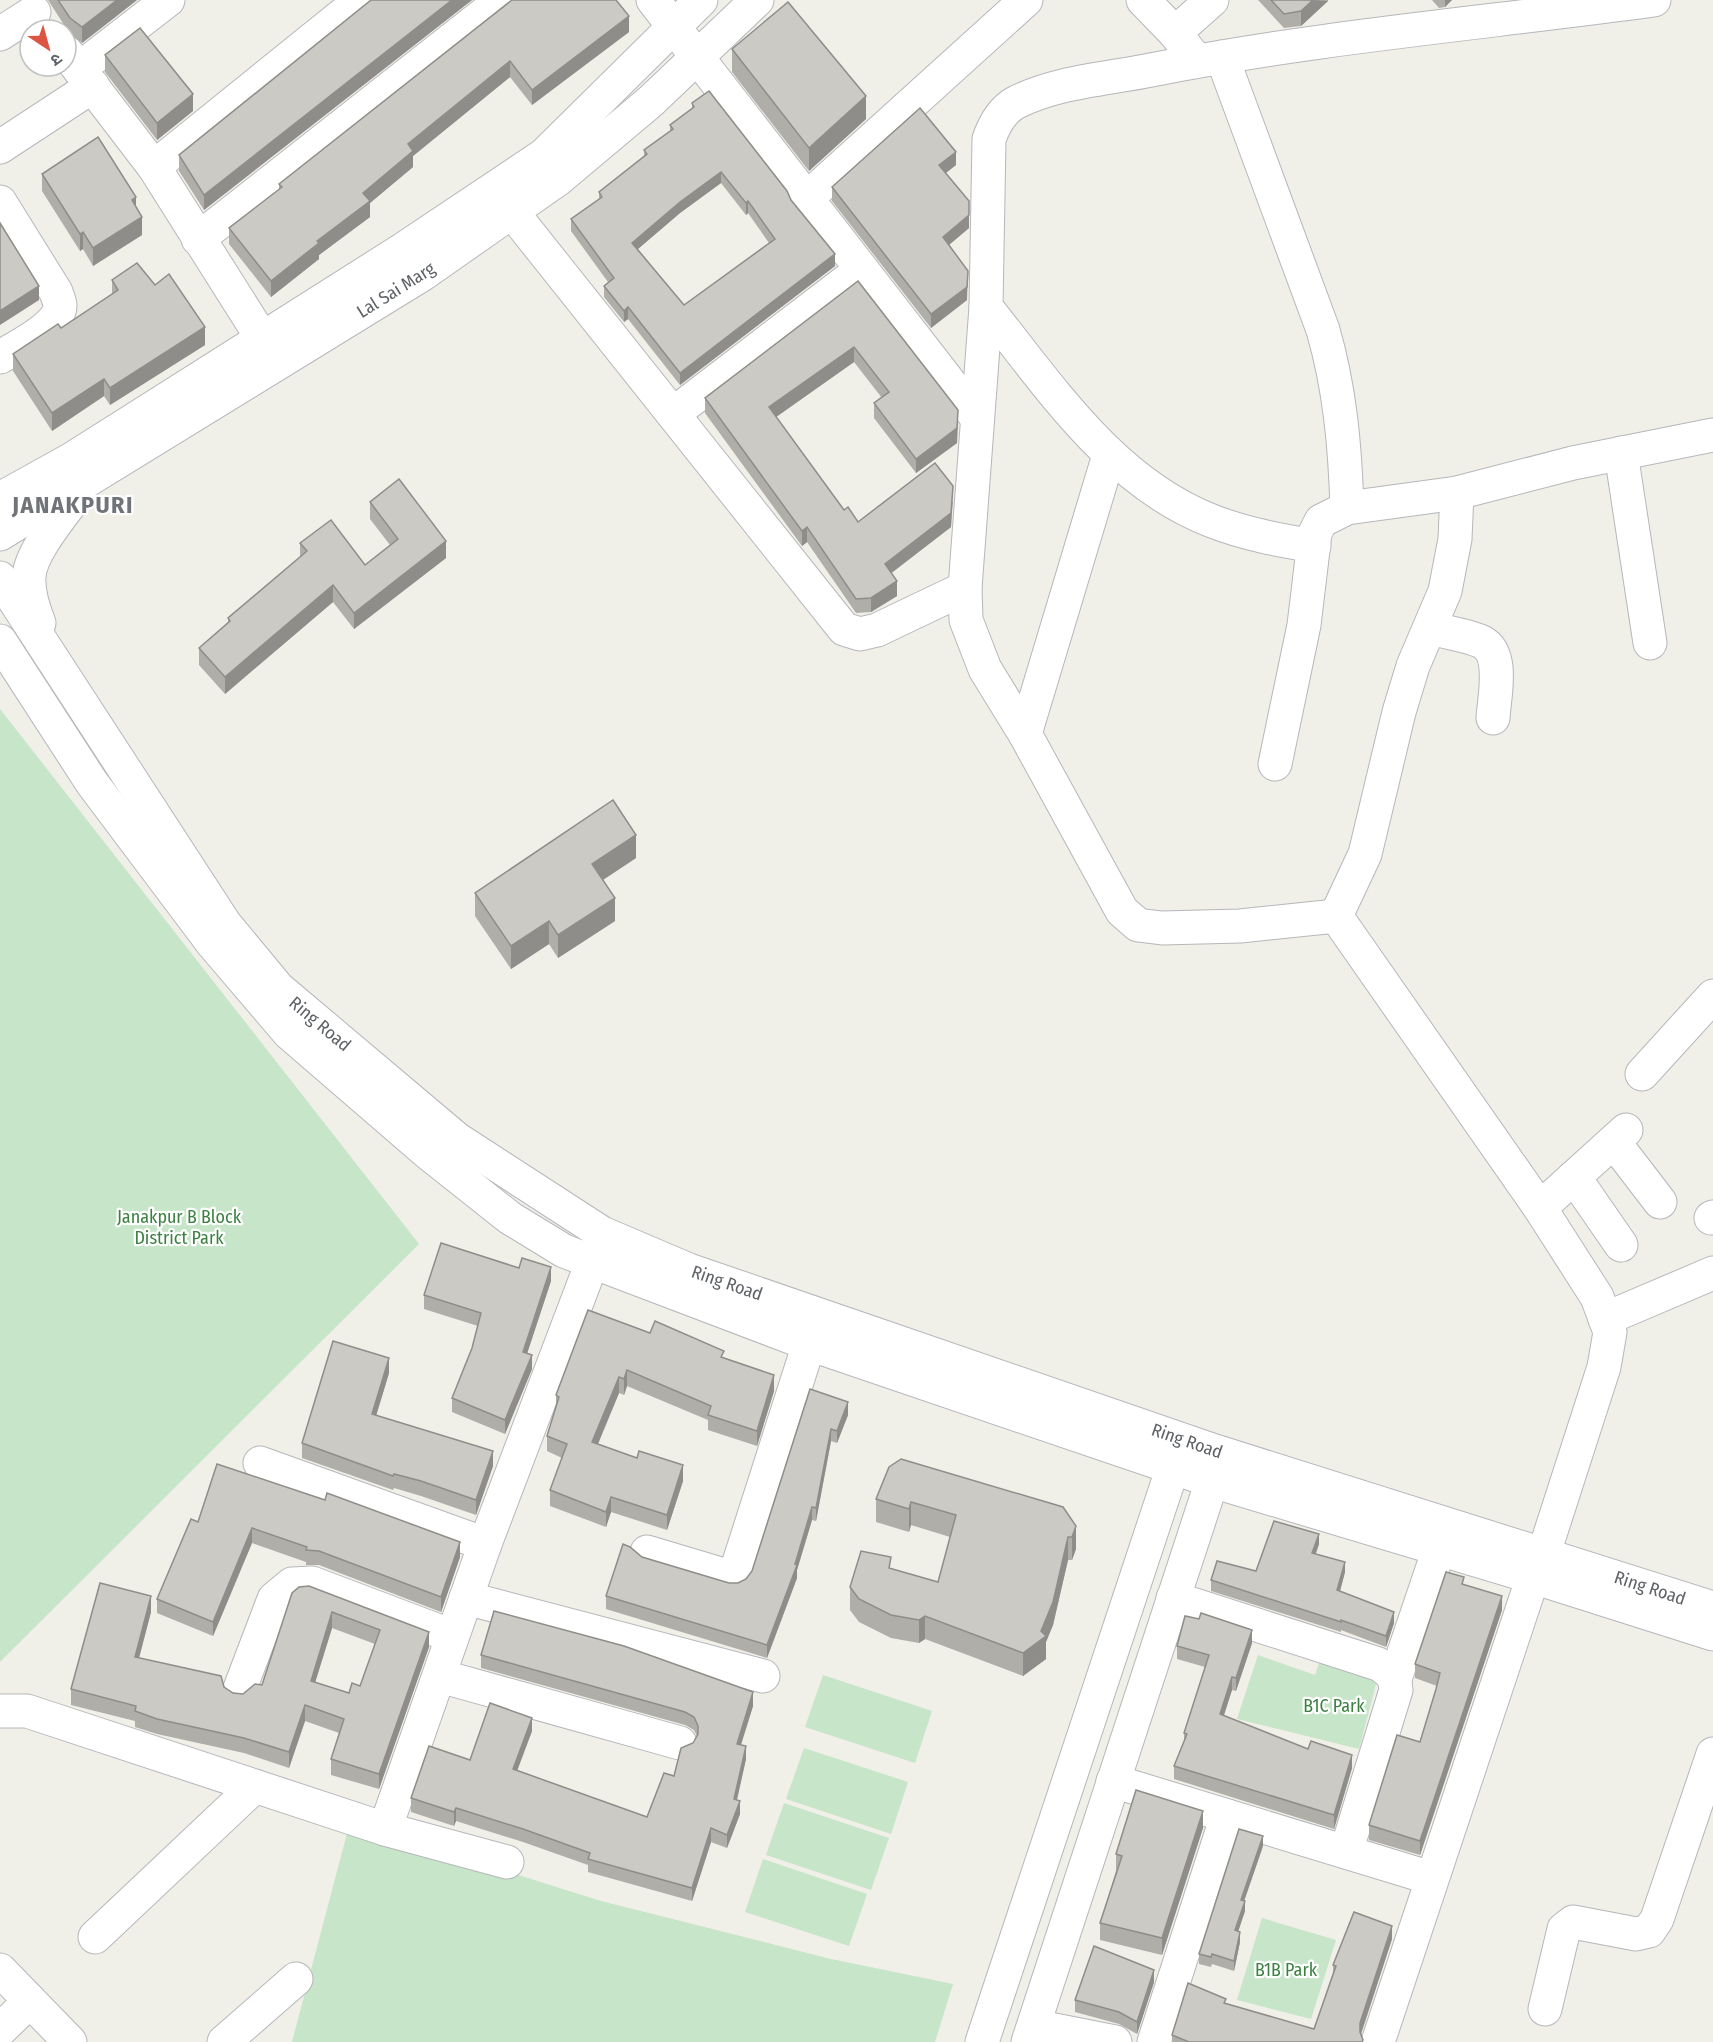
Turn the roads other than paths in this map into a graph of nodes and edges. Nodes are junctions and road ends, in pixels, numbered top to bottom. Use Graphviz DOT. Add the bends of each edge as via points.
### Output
graph roads {
  1 [pos="168,0"];
  2 [pos="361,0"];
  3 [pos="502,0"];
  4 [pos="653,0"];
  5 [pos="701,0"];
  6 [pos="758,0"];
  7 [pos="1026,0"];
  8 [pos="1143,0"];
  9 [pos="1212,0"];
  10 [pos="1654,0"];
  11 [pos="1570,6"];
  12 [pos="36,14"];
  13 [pos="673,27"];
  14 [pos="1175,33"];
  15 [pos="0,34"];
  16 [pos="696,58"];
  17 [pos="1210,59"];
  18 [pos="79,69"];
  19 [pos="0,147"];
  20 [pos="154,167"];
  21 [pos="805,200"];
  22 [pos="0,202"];
  23 [pos="512,212"];
  24 [pos="198,239"];
  25 [pos="861,270"];
  26 [pos="986,307"];
  27 [pos="262,338"];
  28 [pos="0,357"];
  29 [pos="672,414"];
  30 [pos="977,418"];
  31 [pos="1713,435"];
  32 [pos="1621,453"];
  33 [pos="1109,455"];
  34 [pos="85,483"];
  35 [pos="1457,493"];
  36 [pos="0,499"];
  37 [pos="1347,508"];
  38 [pos="0,534"];
  39 [pos="1314,546"];
  40 [pos="0,578"];
  41 [pos="965,588"];
  42 [pos="1431,628"];
  43 [pos="0,641"];
  44 [pos="1650,643"];
  45 [pos="0,654"];
  46 [pos="51,656"];
  47 [pos="29,683"];
  48 [pos="1493,718"];
  49 [pos="1025,734"];
  50 [pos="1275,765"];
  51 [pos="1336,916"];
  52 [pos="217,932"];
  53 [pos="1713,996"];
  54 [pos="1642,1074"];
  55 [pos="1574,1177"];
  56 [pos="1660,1202"];
  57 [pos="1540,1208"];
  58 [pos="602,1233"];
  59 [pos="1621,1245"];
  60 [pos="592,1264"];
  61 [pos="1713,1273"];
  62 [pos="1605,1319"];
  63 [pos="809,1344"];
  64 [pos="1175,1452"];
  65 [pos="260,1463"];
  66 [pos="1213,1466"];
  67 [pos="485,1544"];
  68 [pos="1439,1549"];
  69 [pos="647,1552"];
  70 [pos="1536,1577"];
  71 [pos="466,1598"];
  72 [pos="1173,1598"];
  73 [pos="1713,1608"];
  74 [pos="1713,1634"];
  75 [pos="452,1636"];
  76 [pos="440,1676"];
  77 [pos="763,1676"];
  78 [pos="1395,1679"];
  79 [pos="239,1691"];
  80 [pos="0,1711"];
  81 [pos="680,1743"];
  82 [pos="1713,1754"];
  83 [pos="1113,1781"];
  84 [pos="255,1786"];
  85 [pos="1227,1816"];
  86 [pos="386,1829"];
  87 [pos="1346,1852"];
  88 [pos="507,1862"];
  89 [pos="1431,1878"];
  90 [pos="95,1937"];
  91 [pos="0,1970"];
  92 [pos="296,1978"];
  93 [pos="30,2001"];
  94 [pos="1545,2009"];
  95 [pos="0,2030"];
  96 [pos="1031,2034"];
  97 [pos="70,2042"];
  98 [pos="224,2042"];
  99 [pos="982,2042"];
  100 [pos="1115,2042"];
  101 [pos="1154,2042"];
  102 [pos="1378,2042"];
  1 -- 18 [label="street"];
  2 -- 20 [label="street"];
  3 -- 24 [label="street"];
  4 -- 13 [label="street"];
  5 -- 13 [label="street, Lal Sai Marg"];
  6 -- 16 [label="street, Lal Sai Marg"];
  7 -- 21 [label="street"];
  8 -- 14 [label="street"];
  9 -- 14 [label="street"];
  10 -- 11 [label="street"];
  11 -- 17 [label="street"];
  12 -- 15 [label="street"];
  13 -- 16 [label="street"];
  13 -- 27 [label="street, Lal Sai Marg" via="544,155"];
  14 -- 17 [label="street"];
  16 -- 21 [label="street"];
  16 -- 23 [label="street, Lal Sai Marg" via="557,180"];
  17 -- 26 [label="street" via="1037,93 1012,105 996,121 989,139"];
  17 -- 37 [label="street" via="1326,340 1342,414"];
  18 -- 19 [label="street"];
  18 -- 20 [label="street"];
  20 -- 24 [label="street"];
  21 -- 25 [label="street"];
  22 -- 28 [label="street" via="56,292 60,307 40,332"];
  23 -- 29 [label="street"];
  23 -- 34 [label="street, Lal Sai Marg" via="423,274"];
  24 -- 27 [label="street"];
  25 -- 29 [label="street"];
  25 -- 30 [label="street"];
  26 -- 30 [label="street"];
  26 -- 33 [label="street"];
  27 -- 36 [label="street, Lal Sai Marg" via="72,459"];
  29 -- 41 [label="street" via="844,629 860,634 877,630"];
  30 -- 41 [label="street"];
  31 -- 32 [label="street"];
  32 -- 35 [label="street"];
  32 -- 44 [label="street"];
  33 -- 39 [label="street" via="1150,488 1211,520 1261,537"];
  33 -- 49 [label="street"];
  34 -- 38 [label="street, Lal Sai Marg"];
  34 -- 46 [label="street" via="38,553 29,575 30,600"];
  35 -- 37 [label="street"];
  35 -- 42 [label="street" via="1455,539 1445,591"];
  37 -- 39 [label="street" via="1321,521"];
  39 -- 50 [label="street" via="1304,625"];
  40 -- 46 [label="street, Ring Road"];
  41 -- 49 [label="street" via="966,620 985,669"];
  42 -- 48 [label="street" via="1482,642 1489,648 1496,670"];
  42 -- 51 [label="street" via="1413,666 1399,712 1365,854"];
  43 -- 47 [label="street, Ring Road"];
  45 -- 47 [label="street"];
  46 -- 52 [label="street, Ring Road"];
  47 -- 52 [label="street, Ring Road" via="92,783"];
  49 -- 51 [label="street" via="1122,911 1138,925 1240,926"];
  51 -- 57 [label="street"];
  52 -- 58 [label="street, Ring Road" via="457,1139"];
  52 -- 60 [label="street, Ring Road" via="288,1033 510,1218"];
  53 -- 54 [label="street"];
  55 -- 56 [label="street" via="1620,1136"];
  55 -- 57 [label="street"];
  55 -- 59 [label="street"];
  57 -- 62 [label="street" via="1597,1297"];
  58 -- 60 [label="street"];
  58 -- 64 [label="street, Ring Road" via="688,1270"];
  60 -- 63 [label="street, Ring Road"];
  60 -- 67 [label="street"];
  61 -- 62 [label="street"];
  62 -- 70 [label="street" via="1610,1332 1604,1367"];
  63 -- 64 [label="street, Ring Road"];
  63 -- 69 [label="street" via="734,1578"];
  64 -- 66 [label="street, Ring Road"];
  64 -- 99 [label="street"];
  65 -- 67 [label="street"];
  66 -- 68 [label="street, Ring Road"];
  66 -- 70 [label="street, Ring Road"];
  66 -- 72 [label="street"];
  67 -- 71 [label="street"];
  68 -- 70 [label="street, Ring Road"];
  68 -- 78 [label="street"];
  70 -- 73 [label="street, Ring Road"];
  70 -- 74 [label="street, Ring Road"];
  70 -- 89 [label="street"];
  71 -- 75 [label="street"];
  71 -- 77 [label="street"];
  72 -- 78 [label="street" via="1378,1664"];
  72 -- 83 [label="street"];
  75 -- 76 [label="street"];
  75 -- 79 [label="street" via="312,1583 292,1584 274,1599"];
  76 -- 81 [label="street"];
  76 -- 86 [label="street"];
  78 -- 87 [label="street" via="1396,1690"];
  80 -- 84 [label="street" via="27,1711"];
  82 -- 94 [label="street" via="1649,1931 1636,1934 1573,1922 1564,1929"];
  83 -- 85 [label="street"];
  83 -- 96 [label="street"];
  84 -- 86 [label="street"];
  84 -- 90 [label="street"];
  85 -- 87 [label="street"];
  85 -- 101 [label="street"];
  86 -- 88 [label="street"];
  87 -- 89 [label="street"];
  89 -- 102 [label="street"];
  91 -- 93 [label="street"];
  92 -- 98 [label="street"];
  93 -- 95 [label="street"];
  93 -- 97 [label="street"];
  96 -- 100 [label="street"];
}
